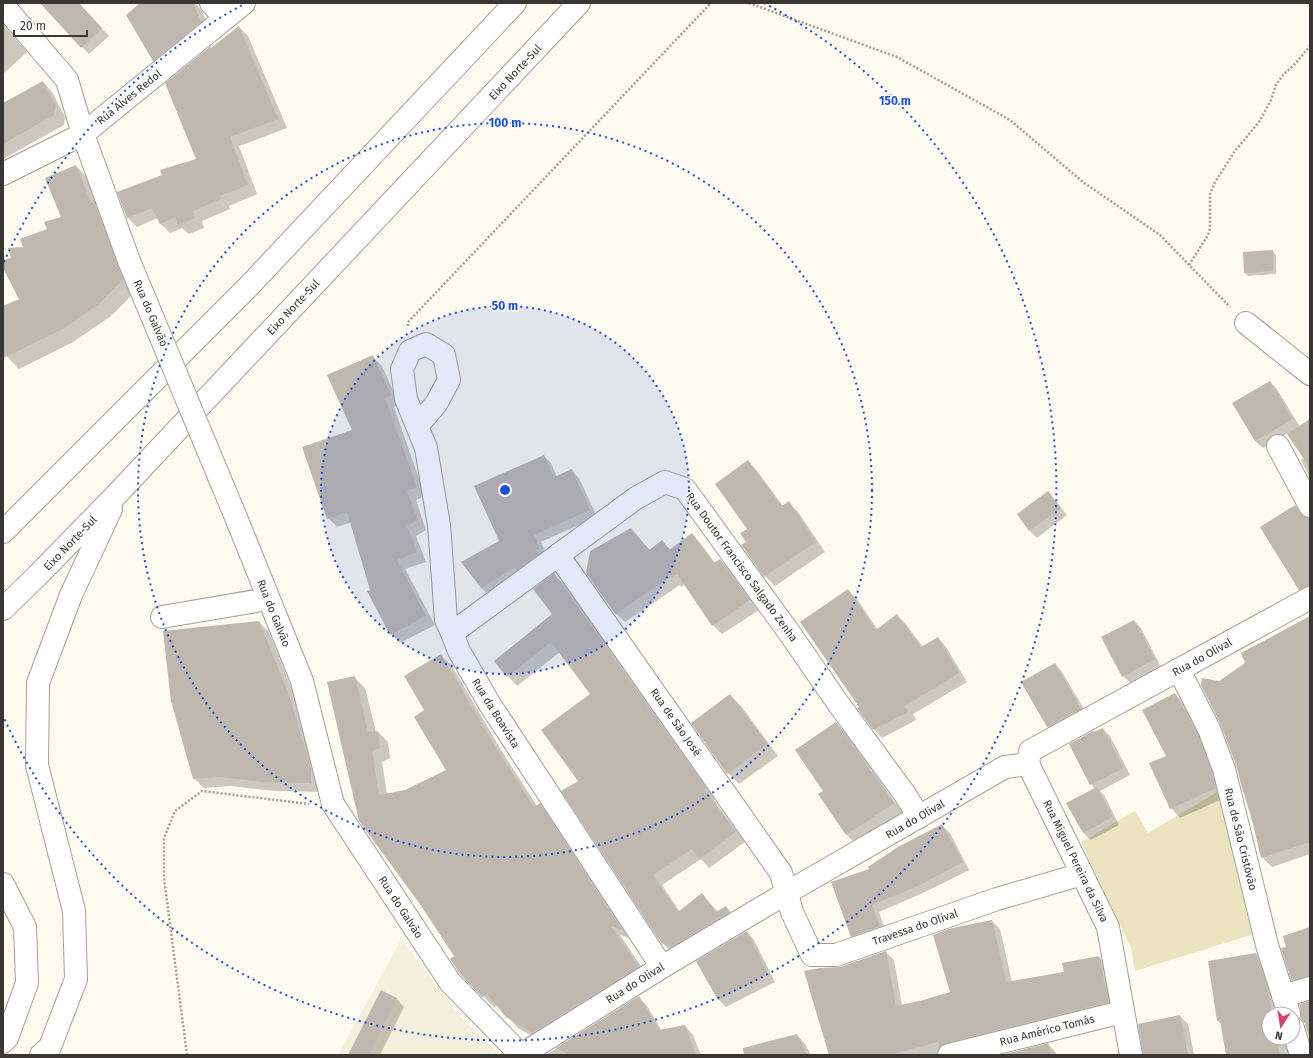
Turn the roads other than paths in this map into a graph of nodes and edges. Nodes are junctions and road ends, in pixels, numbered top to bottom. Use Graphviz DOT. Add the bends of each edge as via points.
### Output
graph roads {
  1 [pos="244,3"];
  2 [pos="515,3"];
  3 [pos="579,3"];
  4 [pos="3,5"];
  5 [pos="218,10"];
  6 [pos="83,134"];
  7 [pos="3,174"];
  8 [pos="1246,323"];
  9 [pos="1310,374"];
  10 [pos="417,426"];
  11 [pos="1278,446"];
  12 [pos="118,492"];
  13 [pos="1310,506"];
  14 [pos="3,532"];
  15 [pos="558,555"];
  16 [pos="1310,598"];
  17 [pos="268,599"];
  18 [pos="3,609"];
  19 [pos="162,617"];
  20 [pos="452,633"];
  21 [pos="1179,670"];
  22 [pos="1028,764"];
  23 [pos="919,817"];
  24 [pos="1082,874"];
  25 [pos="3,884"];
  26 [pos="788,892"];
  27 [pos="662,967"];
  28 [pos="1310,988"];
  29 [pos="1286,1005"];
  30 [pos="1122,1012"];
  31 [pos="3,1042"];
  32 [pos="41,1055"];
  33 [pos="521,1055"];
  34 [pos="949,1055"];
  35 [pos="1131,1055"];
  1 -- 5 [label="main road, Rua Alves Redol"];
  2 -- 14 [label="main road" via="249,286"];
  3 -- 12 [label="main road, Eixo Norte-Sul"];
  4 -- 6 [label="main road, Rua do Galvão" via="67,80"];
  5 -- 6 [label="main road, Rua Alves Redol"];
  6 -- 7 [label="main road, Rua Alves Redol"];
  6 -- 17 [label="main road, Rua do Galvão, bridge" via="129,261"];
  8 -- 9 [label="main road"];
  10 -- 10 [label="main road, Rua da Boavista" via="436,404 449,380 444,355 426,344 410,351 402,368 406,399"];
  10 -- 20 [label="main road, Rua da Boavista" via="426,448 439,525 446,620"];
  11 -- 13 [label="main road"];
  12 -- 18 [label="main road, Eixo Norte-Sul"];
  12 -- 32 [label="main road" via="71,595 38,684 38,765 74,910 76,979 50,1047"];
  15 -- 20 [label="main road, Rua Doutor Francisco Salgado Zenha"];
  15 -- 23 [label="main road, Rua Doutor Francisco Salgado Zenha" via="636,498 665,482 685,489"];
  15 -- 26 [label="main road, Rua de São José" via="781,873"];
  16 -- 21 [label="main road, Rua do Olival"];
  17 -- 19 [label="main road"];
  17 -- 33 [label="main road, Rua do Galvão" via="302,681 333,804 450,982"];
  20 -- 27 [label="main road, Rua da Boavista" via="459,651 489,703"];
  21 -- 22 [label="main road, Rua do Olival" via="1030,751"];
  21 -- 29 [label="main road, Rua de São Cristóvão" via="1209,728 1224,769 1267,945"];
  22 -- 23 [label="main road, Rua do Olival" via="1005,767"];
  22 -- 24 [label="main road, Rua Miguel Pereira da Silva"];
  23 -- 26 [label="main road, Rua do Olival"];
  24 -- 26 [label="main road, Travessa do Olival" via="997,899 836,955 812,955 792,912"];
  24 -- 30 [label="main road, Rua Miguel Pereira da Silva" via="1108,927"];
  25 -- 31 [label="main road" via="25,927 27,984 7,1038"];
  26 -- 27 [label="main road, Rua do Olival"];
  27 -- 33 [label="main road, Rua do Olival"];
  28 -- 29 [label="main road"];
  30 -- 34 [label="main road, Rua Américo Tomás"];
  30 -- 35 [label="main road, Rua Miguel Pereira da Silva"];
}
